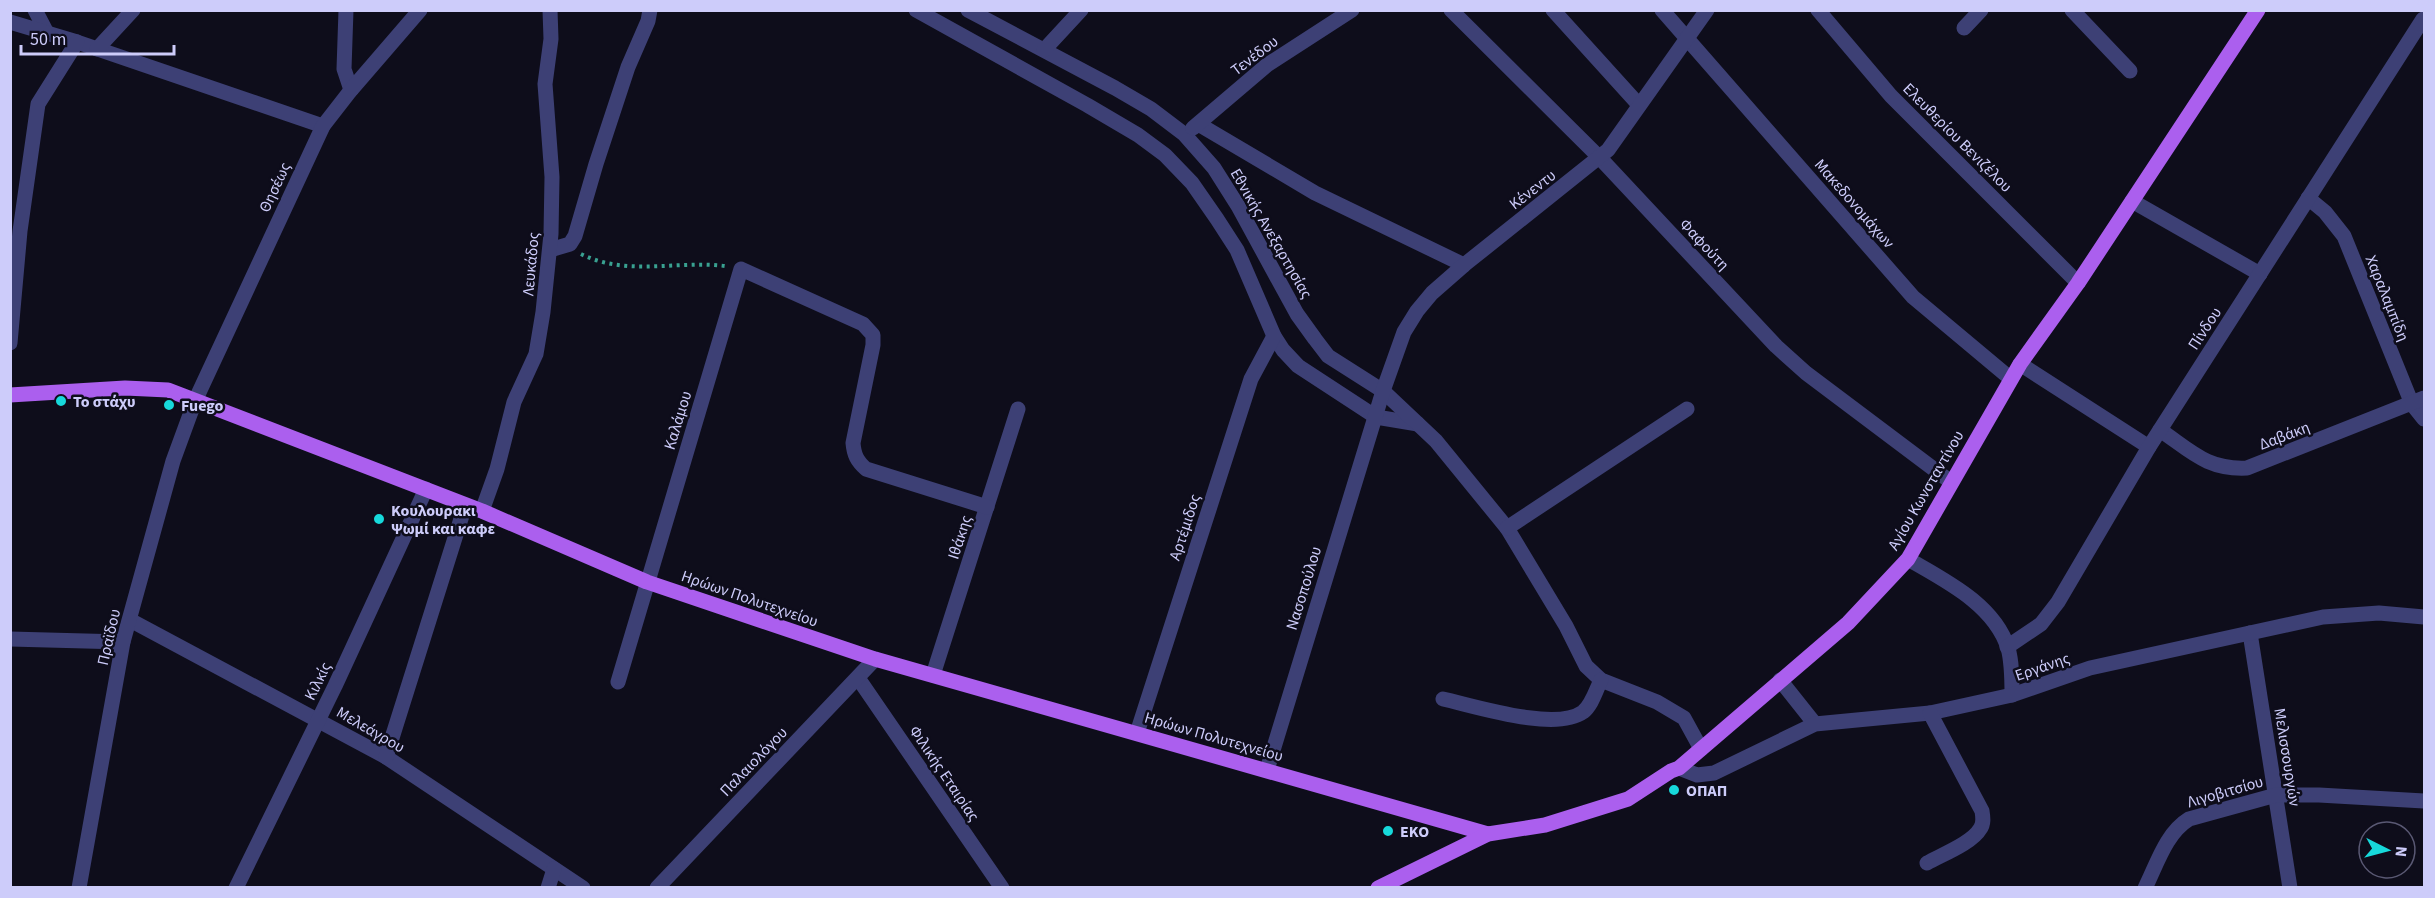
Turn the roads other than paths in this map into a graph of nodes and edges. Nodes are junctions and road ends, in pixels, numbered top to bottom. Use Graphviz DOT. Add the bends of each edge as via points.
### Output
graph roads {
  1 [pos="35,10"];
  2 [pos="133,10"];
  3 [pos="346,10"];
  4 [pos="420,10"];
  5 [pos="550,10"];
  6 [pos="650,10"];
  7 [pos="916,10"];
  8 [pos="968,10"];
  9 [pos="1081,10"];
  10 [pos="1352,10"];
  11 [pos="1451,10"];
  12 [pos="1553,10"];
  13 [pos="1662,10"];
  14 [pos="1707,10"];
  15 [pos="1818,10"];
  16 [pos="1981,10"];
  17 [pos="2072,10"];
  18 [pos="2258,10"];
  19 [pos="2420,17"];
  20 [pos="10,22"];
  21 [pos="1964,28"];
  22 [pos="47,33"];
  23 [pos="1686,37"];
  24 [pos="77,42"];
  25 [pos="97,49"];
  26 [pos="1044,50"];
  27 [pos="2130,71"];
  28 [pos="351,90"];
  29 [pos="1639,105"];
  30 [pos="1200,125"];
  31 [pos="323,126"];
  32 [pos="1184,134"];
  33 [pos="1600,158"];
  34 [pos="2308,198"];
  35 [pos="2132,201"];
  36 [pos="550,250"];
  37 [pos="1464,265"];
  38 [pos="2260,274"];
  39 [pos="2078,283"];
  40 [pos="11,335"];
  41 [pos="1274,336"];
  42 [pos="2020,364"];
  43 [pos="2012,379"];
  44 [pos="1383,392"];
  45 [pos="10,395"];
  46 [pos="195,401"];
  47 [pos="2418,401"];
  48 [pos="1018,409"];
  49 [pos="1687,410"];
  50 [pos="1376,417"];
  51 [pos="2424,419"];
  52 [pos="1418,424"];
  53 [pos="2160,430"];
  54 [pos="2149,447"];
  55 [pos="1951,482"];
  56 [pos="426,489"];
  57 [pos="465,506"];
  58 [pos="987,507"];
  59 [pos="482,511"];
  60 [pos="1507,528"];
  61 [pos="1908,559"];
  62 [pos="648,582"];
  63 [pos="2424,617"];
  64 [pos="130,620"];
  65 [pos="2250,633"];
  66 [pos="10,639"];
  67 [pos="123,642"];
  68 [pos="2007,647"];
  69 [pos="874,659"];
  70 [pos="933,675"];
  71 [pos="858,678"];
  72 [pos="1601,680"];
  73 [pos="1780,680"];
  74 [pos="618,682"];
  75 [pos="2012,694"];
  76 [pos="1443,699"];
  77 [pos="1930,713"];
  78 [pos="318,719"];
  79 [pos="1815,724"];
  80 [pos="1137,733"];
  81 [pos="1701,749"];
  82 [pos="386,757"];
  83 [pos="1679,768"];
  84 [pos="1267,770"];
  85 [pos="2276,795"];
  86 [pos="2424,801"];
  87 [pos="1488,834"];
  88 [pos="1927,863"];
  89 [pos="554,868"];
  90 [pos="79,888"];
  91 [pos="237,888"];
  92 [pos="548,888"];
  93 [pos="584,888"];
  94 [pos="657,888"];
  95 [pos="1002,888"];
  96 [pos="1378,888"];
  97 [pos="2145,888"];
  98 [pos="2290,888"];
  1 -- 22 [label="street"];
  2 -- 25 [label="street"];
  3 -- 28 [label="street" via="343,54"];
  4 -- 28 [label="street, Θησέως"];
  5 -- 36 [label="street, Λευκάδος" via="546,84 552,177"];
  6 -- 36 [label="street" via="596,164 579,226 570,244"];
  7 -- 41 [label="street" via="1097,111 1165,155 1192,183 1237,250"];
  8 -- 26 [label="street, Εθνικής Ανεξαρτησίας"];
  9 -- 26 [label="street"];
  10 -- 30 [label="street, Τενέδου" via="1267,65"];
  11 -- 33 [label="street, Φαφούτη"];
  12 -- 29 [label="street"];
  13 -- 23 [label="street, Μακεδονομάχων"];
  14 -- 23 [label="street, Κένεντυ"];
  15 -- 39 [label="street, Ελευθερίου Βενιζέλου" via="1891,96"];
  16 -- 21 [label="street"];
  17 -- 27 [label="street"];
  18 -- 35 [label="main road, Αγίου Κωνσταντίνου"];
  19 -- 34 [label="street, Πίνδου"];
  20 -- 22 [label="street"];
  22 -- 24 [label="street"];
  23 -- 29 [label="street, Κένεντυ"];
  23 -- 43 [label="street, Μακεδονομάχων" via="1913,297"];
  24 -- 25 [label="street"];
  24 -- 40 [label="street" via="38,104 20,231"];
  25 -- 31 [label="street"];
  26 -- 32 [label="street, Εθνικής Ανεξαρτησίας" via="1151,109"];
  28 -- 31 [label="street, Θησέως"];
  29 -- 33 [label="street, Κένεντυ"];
  30 -- 32 [label="street, Τενέδου"];
  30 -- 37 [label="street" via="1315,193"];
  31 -- 46 [label="street, Θησέως"];
  32 -- 44 [label="street, Εθνικής Ανεξαρτησίας" via="1214,168 1314,339 1328,356"];
  33 -- 37 [label="street, Κένεντυ"];
  33 -- 55 [label="street, Φαφούτη" via="1776,346"];
  34 -- 38 [label="street, Πίνδου"];
  34 -- 47 [label="street, Χαραλαμπίδη" via="2344,236"];
  35 -- 38 [label="street"];
  35 -- 39 [label="main road, Αγίου Κωνσταντίνου"];
  36 -- 59 [label="street, Λευκάδος" via="536,354 514,402"];
  37 -- 44 [label="street, Κένεντυ" via="1417,311 1404,332"];
  38 -- 53 [label="street, Πίνδου"];
  39 -- 42 [label="main road, Αγίου Κωνσταντίνου"];
  41 -- 50 [label="street" via="1298,366"];
  41 -- 80 [label="street, Αρτέμιδος" via="1251,379"];
  42 -- 43 [label="main road, Αγίου Κωνσταντίνου"];
  42 -- 54 [label="street"];
  43 -- 55 [label="main road, Αγίου Κωνσταντίνου"];
  44 -- 50 [label="street, Νασοπούλου"];
  44 -- 52 [label="street, Εθνικής Ανεξαρτησίας"];
  45 -- 46 [label="main road, Ηρώων Πολυτεχνείου" via="151,388"];
  46 -- 56 [label="main road, Ηρώων Πολυτεχνείου"];
  46 -- 64 [label="street, Πραϊδου" via="173,461"];
  47 -- 51 [label="street, Χαραλαμπίδη"];
  47 -- 53 [label="street, Δαβάκη" via="2247,468 2217,467"];
  48 -- 58 [label="street, Ιθάκης"];
  49 -- 60 [label="street"];
  50 -- 52 [label="street"];
  50 -- 84 [label="street, Νασοπούλου"];
  52 -- 60 [label="street, Εθνικής Ανεξαρτησίας"];
  53 -- 54 [label="street, Πίνδου"];
  54 -- 68 [label="street, Πίνδου" via="2049,615"];
  55 -- 61 [label="main road, Αγίου Κωνσταντίνου"];
  56 -- 57 [label="main road, Ηρώων Πολυτεχνείου"];
  56 -- 78 [label="street, Κιλκίς"];
  57 -- 59 [label="main road, Ηρώων Πολυτεχνείου"];
  57 -- 82 [label="street"];
  58 -- 62 [label="street, Καλάμου" via="866,469 858,462 853,442 873,345 869,329 741,269"];
  58 -- 70 [label="street, Ιθάκης"];
  59 -- 62 [label="main road, Ηρώων Πολυτεχνείου"];
  60 -- 72 [label="street, Εθνικής Ανεξαρτησίας" via="1586,666"];
  61 -- 68 [label="street" via="1982,608"];
  61 -- 73 [label="main road, Αγίου Κωνσταντίνου" via="1848,623"];
  62 -- 69 [label="main road, Ηρώων Πολυτεχνείου"];
  62 -- 74 [label="street, Καλάμου"];
  63 -- 65 [label="street, Εργάνης" via="2349,614"];
  64 -- 67 [label="street, Πραϊδου"];
  64 -- 78 [label="street, Μελεάγρου"];
  65 -- 75 [label="street, Εργάνης" via="2090,668"];
  65 -- 85 [label="street, Μελισσουργών"];
  66 -- 67 [label="street"];
  67 -- 90 [label="street, Πραϊδου"];
  68 -- 75 [label="street"];
  69 -- 70 [label="main road, Ηρώων Πολυτεχνείου"];
  69 -- 71 [label="street, Παλαιολόγου"];
  70 -- 80 [label="main road, Ηρώων Πολυτεχνείου"];
  71 -- 94 [label="street, Παλαιολόγου"];
  71 -- 95 [label="street, Φιλικής Εταιρίας"];
  72 -- 76 [label="street" via="1583,711 1557,720 1537,720"];
  72 -- 81 [label="street" via="1657,702 1684,718"];
  73 -- 79 [label="street"];
  73 -- 81 [label="main road, Αγίου Κωνσταντίνου"];
  75 -- 77 [label="street, Εργάνης"];
  77 -- 79 [label="street, Εργάνης"];
  77 -- 88 [label="street" via="1983,819 1981,829 1972,838"];
  78 -- 82 [label="street, Μελεάγρου"];
  78 -- 91 [label="street, Κιλκίς"];
  79 -- 83 [label="street, Εργάνης" via="1714,773 1697,775"];
  80 -- 84 [label="main road, Ηρώων Πολυτεχνείου"];
  81 -- 83 [label="main road, Αγίου Κωνσταντίνου"];
  82 -- 89 [label="street, Μελεάγρου"];
  83 -- 87 [label="main road, Αγίου Κωνσταντίνου" via="1628,799 1545,825"];
  84 -- 87 [label="main road, Ηρώων Πολυτεχνείου"];
  85 -- 86 [label="street, Λιγοβιτσίου"];
  85 -- 97 [label="street, Λιγοβιτσίου" via="2180,825"];
  85 -- 98 [label="street, Μελισσουργών"];
  87 -- 96 [label="main road"];
  89 -- 92 [label="street"];
  89 -- 93 [label="street, Μελεάγρου"];
}
